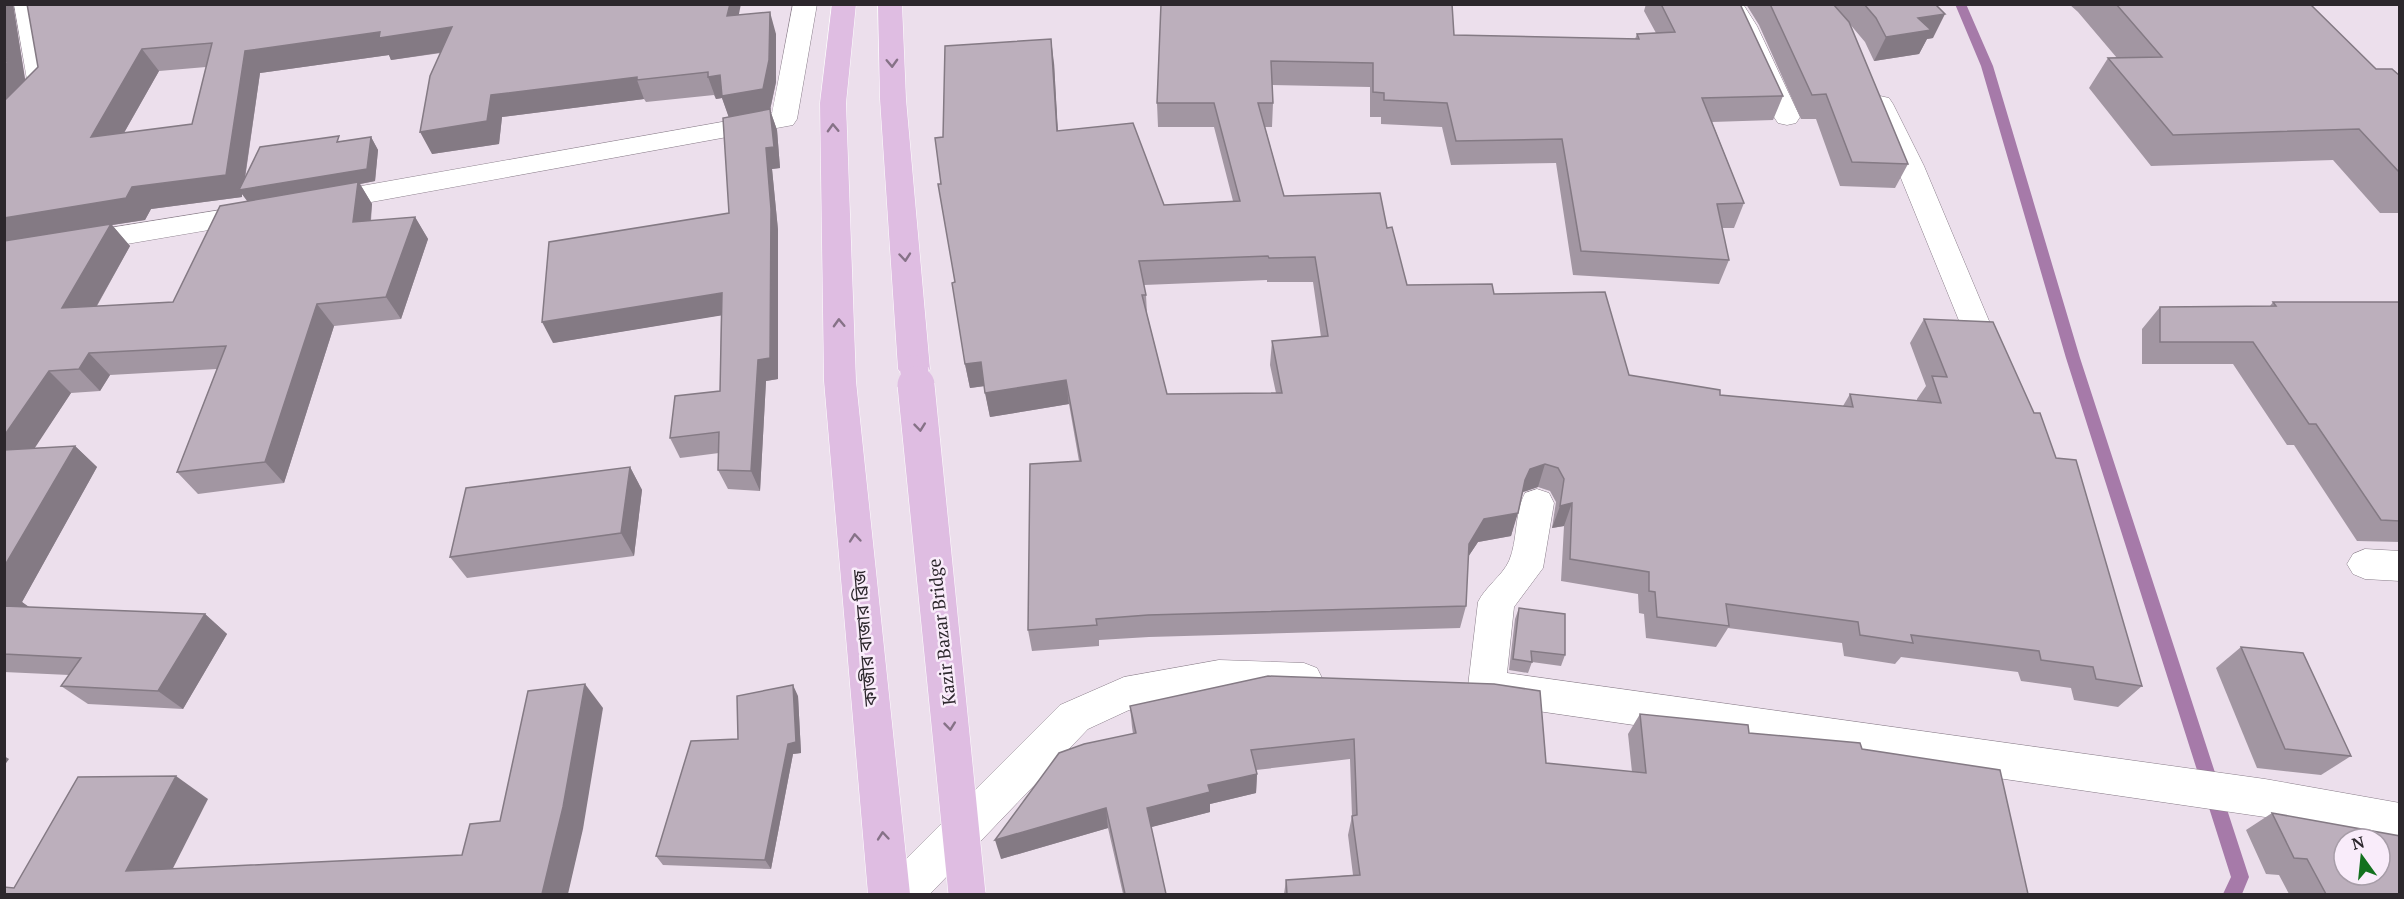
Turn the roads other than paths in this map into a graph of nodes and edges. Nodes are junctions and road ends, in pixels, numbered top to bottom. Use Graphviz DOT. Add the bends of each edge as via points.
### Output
graph roads {
  1 [pos="26,4"];
  2 [pos="806,4"];
  3 [pos="844,4"];
  4 [pos="890,4"];
  5 [pos="1731,4"];
  6 [pos="1871,84"];
  7 [pos="1788,117"];
  8 [pos="4,125"];
  9 [pos="4,255"];
  10 [pos="1977,328"];
  11 [pos="1537,504"];
  12 [pos="2365,564"];
  13 [pos="2400,566"];
  14 [pos="1335,681"];
  15 [pos="2400,824"];
  16 [pos="889,894"];
  17 [pos="901,894"];
  18 [pos="968,894"];
  1 -- 8 [label="street" via="41,88"];
  2 -- 9 [label="street" via="784,119"];
  16 -- 3 [label="main road, কাজীর বাজার ব্রিজ, one-way" via="840,381 833,103"];
  4 -- 18 [label="main road, Kazir Bazar Bridge, one-way, bridge" via="893,99 914,369"];
  5 -- 7 [label="street"];
  6 -- 10 [label="street" via="1910,166"];
  11 -- 15 [label="street" via="1525,568 1496,603 1469,686 2265,798"];
  12 -- 13 [label="street"];
  14 -- 17 [label="street" via="1219,677 1124,694 1074,717"];
}
